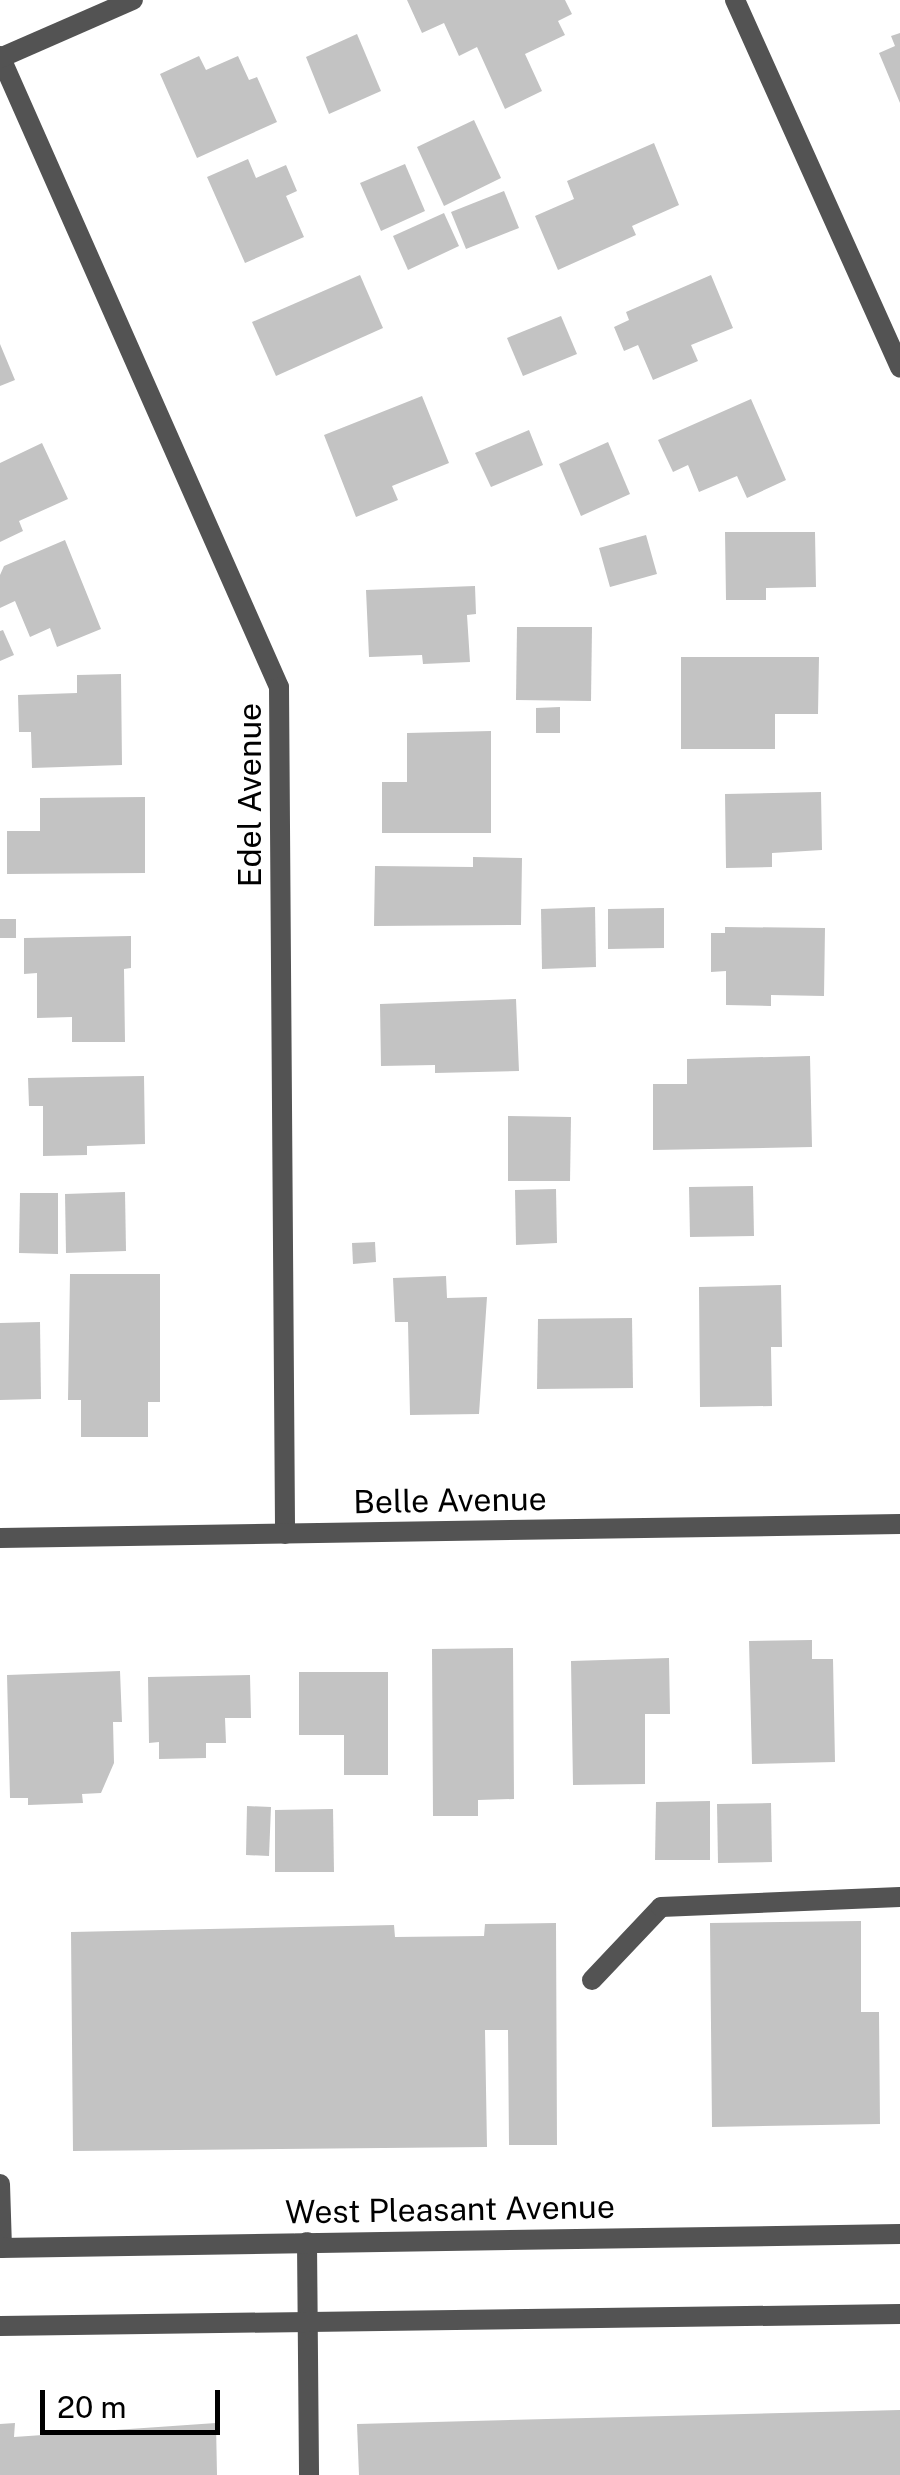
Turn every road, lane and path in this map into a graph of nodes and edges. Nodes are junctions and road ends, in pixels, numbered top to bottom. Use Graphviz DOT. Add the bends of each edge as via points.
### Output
graph roads {
  1 [pos="133,0"];
  2 [pos="735,0"];
  3 [pos="0,57"];
  4 [pos="900,368"];
  5 [pos="900,1524"];
  6 [pos="285,1534"];
  7 [pos="0,1538"];
  8 [pos="900,1897"];
  9 [pos="592,1980"];
  10 [pos="0,2184"];
  11 [pos="900,2234"];
  12 [pos="307,2242"];
  13 [pos="1,2248"];
  14 [pos="900,2314"];
  15 [pos="308,2321"];
  16 [pos="0,2326"];
  17 [pos="309,2475"];
  1 -- 3 [label="street"];
  2 -- 4 [label="street"];
  3 -- 6 [label="street, Edel Avenue" via="279,687"];
  5 -- 6 [label="street, Belle Avenue"];
  6 -- 7 [label="street, Belle Avenue"];
  8 -- 9 [label="street" via="662,1906"];
  10 -- 13 [label="street"];
  11 -- 12 [label="street, West Pleasant Avenue"];
  12 -- 13 [label="street, West Pleasant Avenue"];
  12 -- 15 [label="street"];
  14 -- 15 [label="street"];
  15 -- 16 [label="street"];
  15 -- 17 [label="street"];
}
